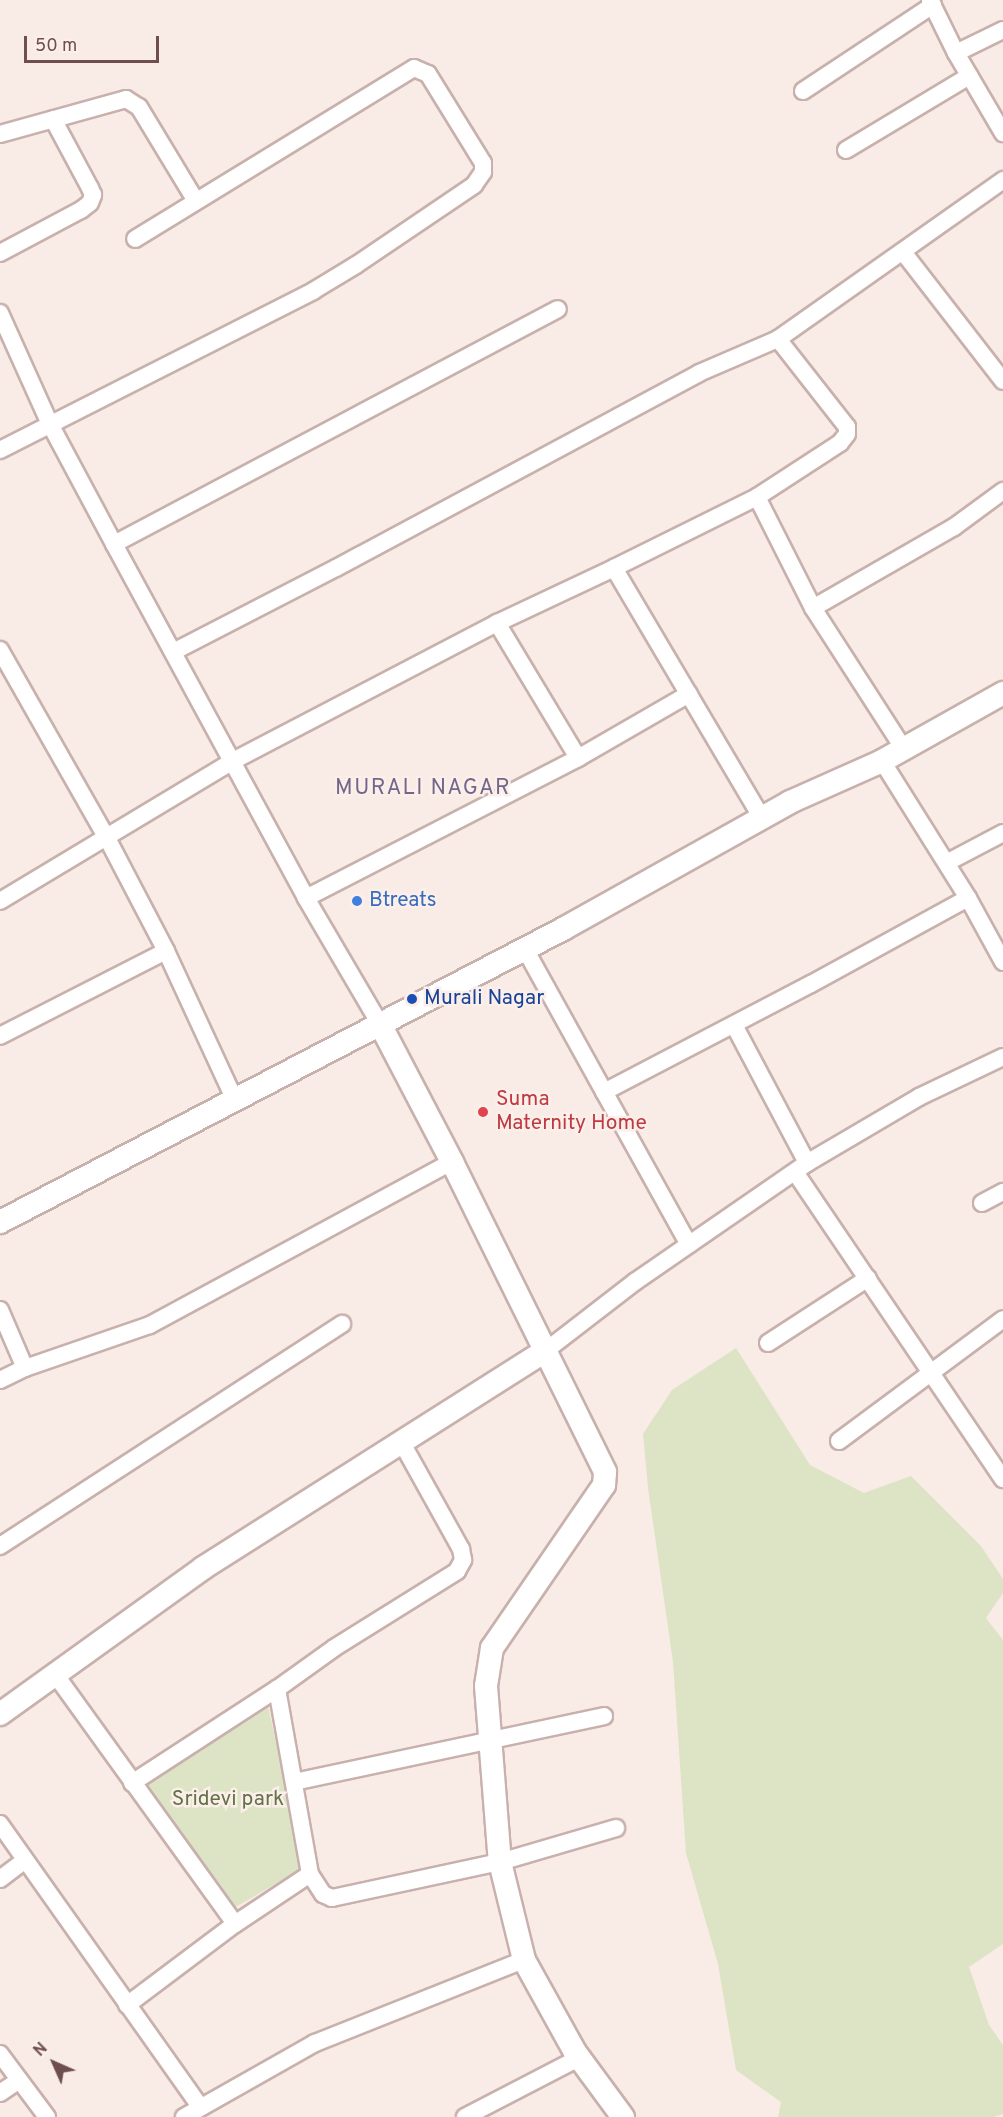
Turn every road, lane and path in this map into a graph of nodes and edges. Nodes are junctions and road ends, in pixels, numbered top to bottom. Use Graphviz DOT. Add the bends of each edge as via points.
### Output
graph roads {
  1 [pos="932,3"];
  2 [pos="1003,30"];
  3 [pos="956,53"];
  4 [pos="969,76"];
  5 [pos="803,91"];
  6 [pos="53,119"];
  7 [pos="1003,133"];
  8 [pos="0,135"];
  9 [pos="846,150"];
  10 [pos="1003,180"];
  11 [pos="196,201"];
  12 [pos="135,239"];
  13 [pos="903,252"];
  14 [pos="0,253"];
  15 [pos="558,309"];
  16 [pos="0,313"];
  17 [pos="778,339"];
  18 [pos="1003,381"];
  19 [pos="50,424"];
  20 [pos="0,450"];
  21 [pos="1003,491"];
  22 [pos="757,497"];
  23 [pos="114,544"];
  24 [pos="614,568"];
  25 [pos="813,608"];
  26 [pos="497,623"];
  27 [pos="0,650"];
  28 [pos="175,651"];
  29 [pos="1003,693"];
  30 [pos="689,694"];
  31 [pos="904,749"];
  32 [pos="578,758"];
  33 [pos="233,761"];
  34 [pos="882,761"];
  35 [pos="762,818"];
  36 [pos="1003,833"];
  37 [pos="107,838"];
  38 [pos="948,862"];
  39 [pos="968,897"];
  40 [pos="306,898"];
  41 [pos="0,901"];
  42 [pos="525,949"];
  43 [pos="166,951"];
  44 [pos="1003,962"];
  45 [pos="380,1024"];
  46 [pos="734,1024"];
  47 [pos="0,1036"];
  48 [pos="1003,1057"];
  49 [pos="604,1092"];
  50 [pos="235,1100"];
  51 [pos="452,1162"];
  52 [pos="801,1168"];
  53 [pos="1003,1192"];
  54 [pos="982,1203"];
  55 [pos="2,1216"];
  56 [pos="689,1245"];
  57 [pos="868,1278"];
  58 [pos="0,1310"];
  59 [pos="1003,1319"];
  60 [pos="342,1324"];
  61 [pos="768,1343"];
  62 [pos="544,1352"];
  63 [pos="25,1368"];
  64 [pos="933,1373"];
  65 [pos="0,1380"];
  66 [pos="839,1441"];
  67 [pos="402,1443"];
  68 [pos="997,1458"];
  69 [pos="1003,1479"];
  70 [pos="3,1537"];
  71 [pos="55,1674"];
  72 [pos="278,1689"];
  73 [pos="0,1714"];
  74 [pos="604,1716"];
  75 [pos="488,1741"];
  76 [pos="294,1782"];
  77 [pos="132,1783"];
  78 [pos="0,1824"];
  79 [pos="616,1828"];
  80 [pos="25,1860"];
  81 [pos="500,1862"];
  82 [pos="310,1874"];
  83 [pos="0,1879"];
  84 [pos="235,1924"];
  85 [pos="524,1960"];
  86 [pos="127,2005"];
  87 [pos="0,2054"];
  88 [pos="579,2058"];
  89 [pos="19,2080"];
  90 [pos="0,2093"];
  91 [pos="200,2106"];
  92 [pos="47,2117"];
  93 [pos="184,2117"];
  94 [pos="465,2117"];
  95 [pos="623,2117"];
  1 -- 3 [label="street"];
  1 -- 5 [label="street"];
  2 -- 3 [label="street"];
  3 -- 4 [label="street"];
  4 -- 7 [label="street"];
  4 -- 9 [label="street"];
  6 -- 8 [label="street"];
  6 -- 11 [label="street" via="117,100 132,101"];
  6 -- 14 [label="street" via="90,188 90,203"];
  10 -- 13 [label="street"];
  11 -- 12 [label="street"];
  11 -- 19 [label="street" via="414,68 428,74 483,163 483,172 474,185 313,291"];
  13 -- 17 [label="street"];
  13 -- 18 [label="street"];
  15 -- 23 [label="street"];
  16 -- 19 [label="street"];
  17 -- 22 [label="street" via="847,427 847,434 840,443"];
  17 -- 28 [label="street" via="699,374"];
  19 -- 20 [label="street"];
  19 -- 23 [label="street"];
  21 -- 25 [label="street" via="946,532"];
  22 -- 24 [label="street"];
  22 -- 25 [label="street"];
  23 -- 28 [label="street"];
  24 -- 26 [label="street"];
  24 -- 30 [label="street"];
  25 -- 31 [label="street"];
  26 -- 32 [label="street"];
  26 -- 33 [label="street"];
  27 -- 37 [label="street"];
  28 -- 33 [label="street"];
  29 -- 31 [label="street"];
  30 -- 32 [label="street"];
  30 -- 35 [label="street"];
  31 -- 34 [label="street"];
  32 -- 40 [label="street"];
  33 -- 37 [label="street"];
  33 -- 40 [label="street"];
  34 -- 35 [label="street"];
  34 -- 38 [label="street"];
  35 -- 42 [label="street"];
  36 -- 38 [label="street"];
  37 -- 41 [label="street"];
  37 -- 43 [label="street"];
  38 -- 39 [label="street"];
  39 -- 44 [label="street"];
  39 -- 46 [label="street"];
  40 -- 45 [label="street"];
  42 -- 45 [label="street"];
  42 -- 49 [label="street"];
  43 -- 47 [label="street"];
  43 -- 50 [label="street"];
  45 -- 50 [label="street"];
  45 -- 51 [label="street"];
  46 -- 49 [label="street"];
  46 -- 52 [label="street"];
  48 -- 52 [label="street" via="919,1097"];
  49 -- 56 [label="street"];
  50 -- 55 [label="street"];
  51 -- 62 [label="street"];
  51 -- 63 [label="street" via="150,1325"];
  52 -- 56 [label="street"];
  52 -- 57 [label="street"];
  53 -- 54 [label="street"];
  56 -- 62 [label="street"];
  57 -- 61 [label="street"];
  57 -- 64 [label="street"];
  58 -- 63 [label="street"];
  59 -- 64 [label="street"];
  60 -- 70 [label="street"];
  62 -- 67 [label="street"];
  62 -- 75 [label="street" via="600,1460 605,1472 604,1485 492,1648 486,1686"];
  63 -- 65 [label="street"];
  64 -- 66 [label="street"];
  64 -- 68 [label="street"];
  67 -- 71 [label="street" via="203,1568"];
  67 -- 72 [label="street" via="461,1549 463,1560 457,1570 334,1648"];
  68 -- 69 [label="street"];
  71 -- 73 [label="street"];
  71 -- 77 [label="street"];
  72 -- 76 [label="street"];
  72 -- 77 [label="street"];
  74 -- 75 [label="street"];
  75 -- 76 [label="street"];
  75 -- 81 [label="street"];
  76 -- 82 [label="street"];
  77 -- 84 [label="street"];
  78 -- 80 [label="street"];
  79 -- 81 [label="street"];
  80 -- 83 [label="street"];
  80 -- 86 [label="street"];
  81 -- 82 [label="street" via="332,1898 323,1894"];
  81 -- 85 [label="street"];
  82 -- 84 [label="street"];
  84 -- 86 [label="street"];
  85 -- 88 [label="street"];
  85 -- 91 [label="street" via="315,2043"];
  86 -- 91 [label="street"];
  87 -- 89 [label="street"];
  88 -- 94 [label="street"];
  88 -- 95 [label="street"];
  89 -- 90 [label="street"];
  89 -- 92 [label="street"];
  91 -- 93 [label="street"];
}
